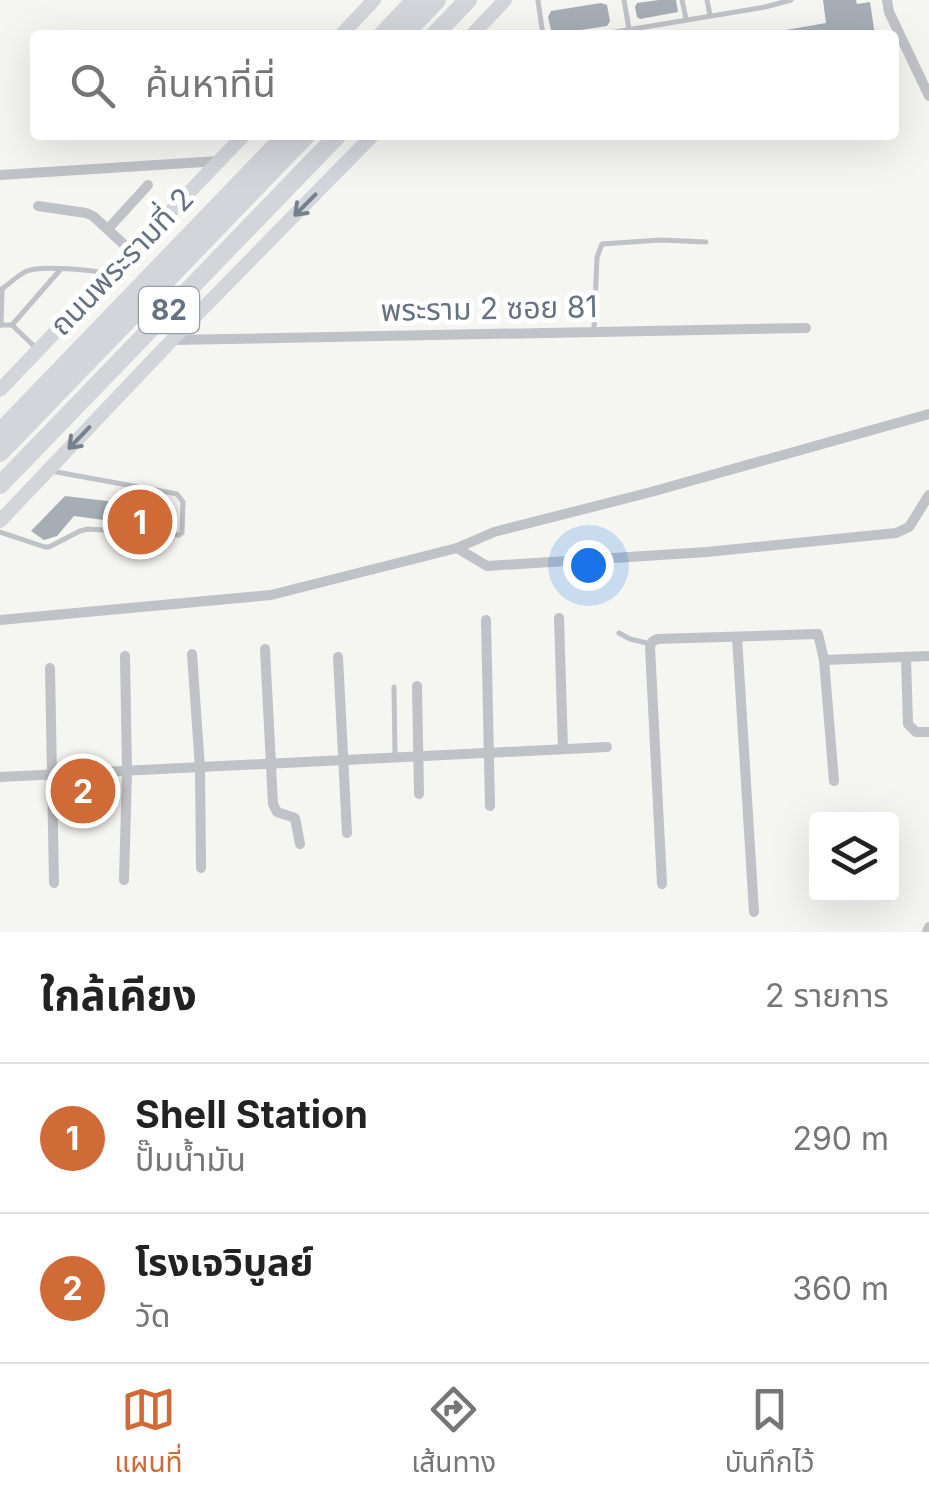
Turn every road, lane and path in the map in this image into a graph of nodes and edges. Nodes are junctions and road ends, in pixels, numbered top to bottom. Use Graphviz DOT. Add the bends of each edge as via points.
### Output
graph roads {
  1 [pos="374,0"];
  2 [pos="415,0"];
  3 [pos="438,0"];
  4 [pos="468,0"];
  5 [pos="505,0"];
  6 [pos="540,0"];
  7 [pos="624,0"];
  8 [pos="682,0"];
  9 [pos="708,0"];
  10 [pos="735,0"];
  11 [pos="792,0"];
  12 [pos="887,0"];
  13 [pos="764,4"];
  14 [pos="737,10"];
  15 [pos="710,15"];
  16 [pos="686,19"];
  17 [pos="629,29"];
  18 [pos="346,30"];
  19 [pos="387,30"];
  20 [pos="409,30"];
  21 [pos="439,30"];
  22 [pos="477,30"];
  23 [pos="543,30"];
  24 [pos="624,30"];
  25 [pos="898,30"];
  26 [pos="899,33"];
  27 [pos="916,69"];
  28 [pos="929,69"];
  29 [pos="929,96"];
  30 [pos="239,140"];
  31 [pos="281,140"];
  32 [pos="302,140"];
  33 [pos="333,140"];
  34 [pos="369,140"];
  35 [pos="218,162"];
  36 [pos="0,175"];
  37 [pos="148,186"];
  38 [pos="38,206"];
  39 [pos="108,229"];
  40 [pos="706,242"];
  41 [pos="132,252"];
  42 [pos="60,270"];
  43 [pos="110,275"];
  44 [pos="1,290"];
  45 [pos="0,324"];
  46 [pos="12,325"];
  47 [pos="806,328"];
  48 [pos="594,332"];
  49 [pos="172,340"];
  50 [pos="38,350"];
  51 [pos="42,389"];
  52 [pos="0,390"];
  53 [pos="929,414"];
  54 [pos="0,420"];
  55 [pos="0,432"];
  56 [pos="0,453"];
  57 [pos="48,470"];
  58 [pos="0,484"];
  59 [pos="929,495"];
  60 [pos="0,521"];
  61 [pos="0,532"];
  62 [pos="457,548"];
  63 [pos="1,618"];
  64 [pos="559,618"];
  65 [pos="486,620"];
  66 [pos="618,633"];
  67 [pos="737,637"];
  68 [pos="651,644"];
  69 [pos="266,648"];
  70 [pos="192,654"];
  71 [pos="124,656"];
  72 [pos="338,656"];
  73 [pos="929,656"];
  74 [pos="906,657"];
  75 [pos="824,660"];
  76 [pos="50,668"];
  77 [pos="416,686"];
  78 [pos="394,687"];
  79 [pos="929,732"];
  80 [pos="607,747"];
  81 [pos="563,749"];
  82 [pos="490,753"];
  83 [pos="418,757"];
  84 [pos="395,758"];
  85 [pos="342,761"];
  86 [pos="270,764"];
  87 [pos="200,768"];
  88 [pos="127,771"];
  89 [pos="51,773"];
  90 [pos="0,777"];
  91 [pos="834,781"];
  92 [pos="419,794"];
  93 [pos="490,806"];
  94 [pos="347,833"];
  95 [pos="300,844"];
  96 [pos="201,868"];
  97 [pos="124,880"];
  98 [pos="54,883"];
  99 [pos="662,884"];
  100 [pos="754,912"];
  1 -- 18 [label="main road"];
  2 -- 19 [label="highway"];
  3 -- 20 [label="highway"];
  4 -- 21 [label="highway"];
  5 -- 22 [label="main road"];
  6 -- 23 [label="lane"];
  7 -- 17 [label="lane"];
  8 -- 16 [label="lane"];
  9 -- 15 [label="lane"];
  10 -- 14 [label="lane"];
  11 -- 13 [label="lane"];
  12 -- 25 [label="street"];
  13 -- 14 [label="lane"];
  14 -- 15 [label="lane"];
  15 -- 16 [label="lane"];
  16 -- 17 [label="lane"];
  17 -- 24 [label="lane"];
  26 -- 27 [label="street"];
  27 -- 28 [label="street"];
  27 -- 29 [label="street"];
  30 -- 35 [label="main road, ถนนพระรามที่ 2"];
  31 -- 51 [label="highway, ถนนพระรามที่ 2"];
  32 -- 56 [label="highway, 82"];
  33 -- 58 [label="highway"];
  34 -- 49 [label="main road, one-way"];
  35 -- 36 [label="street"];
  35 -- 41 [label="main road, ถนนพระรามที่ 2"];
  37 -- 39 [label="street"];
  38 -- 39 [label="street" via="86,213"];
  39 -- 41 [label="street"];
  40 -- 48 [label="lane" via="602,244"];
  41 -- 43 [label="main road, ถนนพระรามที่ 2"];
  42 -- 43 [label="lane"];
  42 -- 44 [label="lane" via="27,271"];
  42 -- 46 [label="lane"];
  43 -- 50 [label="main road, ถนนพระรามที่ 2"];
  44 -- 45 [label="lane"];
  45 -- 46 [label="lane"];
  46 -- 50 [label="lane"];
  47 -- 48 [label="street, พระราม 2 ซอย 81"];
  48 -- 49 [label="street, พระราม 2 ซอย 81"];
  49 -- 57 [label="main road, one-way"];
  50 -- 52 [label="main road, ถนนพระรามที่ 2"];
  51 -- 54 [label="highway"];
  51 -- 55 [label="highway, ถนนพระรามที่ 2"];
  53 -- 62 [label="street" via="494,532"];
  57 -- 60 [label="main road"];
  57 -- 61 [label="lane" via="177,494 182,533 88,529 45,548"];
  59 -- 62 [label="street" via="909,528 896,533 487,566"];
  62 -- 63 [label="street" via="271,595"];
  64 -- 81 [label="street"];
  65 -- 82 [label="street"];
  66 -- 68 [label="lane"];
  67 -- 68 [label="street"];
  67 -- 75 [label="street" via="816,634"];
  67 -- 100 [label="street"];
  68 -- 99 [label="street"];
  69 -- 86 [label="street"];
  70 -- 87 [label="street"];
  71 -- 88 [label="street"];
  72 -- 85 [label="street"];
  73 -- 74 [label="street"];
  74 -- 75 [label="street"];
  74 -- 79 [label="street" via="909,726"];
  75 -- 91 [label="street"];
  76 -- 89 [label="street"];
  77 -- 83 [label="street"];
  78 -- 84 [label="lane"];
  80 -- 81 [label="street"];
  81 -- 82 [label="street"];
  82 -- 83 [label="street"];
  82 -- 93 [label="street"];
  83 -- 84 [label="street"];
  83 -- 92 [label="street"];
  84 -- 85 [label="street"];
  85 -- 86 [label="street"];
  85 -- 94 [label="street"];
  86 -- 87 [label="street"];
  86 -- 95 [label="street" via="274,808 295,818"];
  87 -- 88 [label="street"];
  87 -- 96 [label="street"];
  88 -- 89 [label="street"];
  88 -- 97 [label="street"];
  89 -- 90 [label="street"];
  89 -- 98 [label="street"];
}
